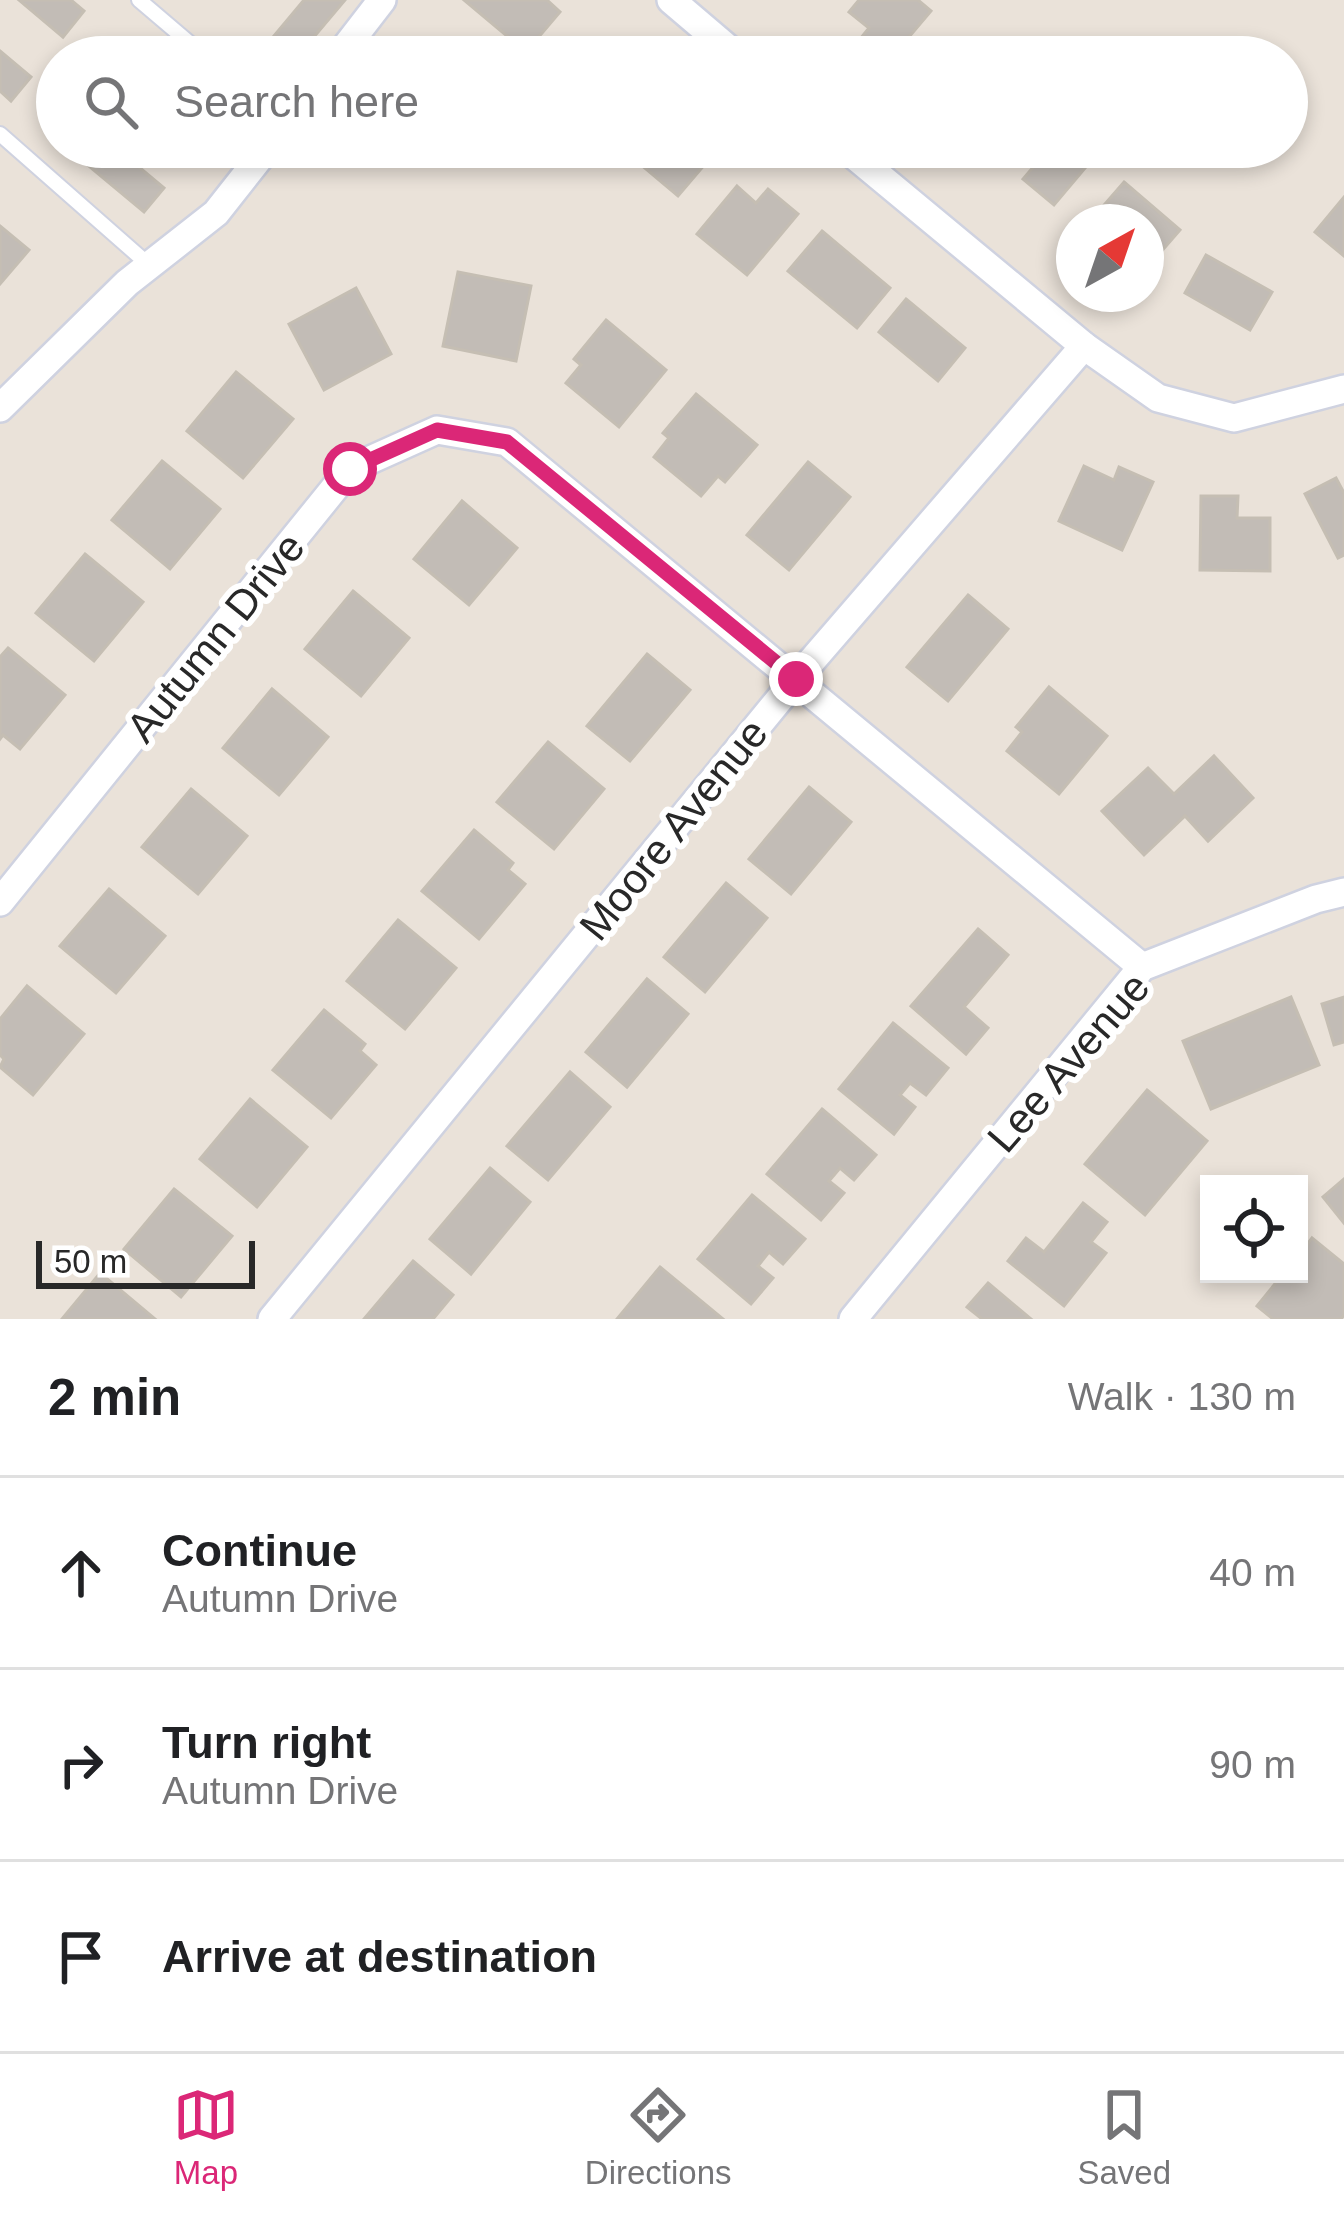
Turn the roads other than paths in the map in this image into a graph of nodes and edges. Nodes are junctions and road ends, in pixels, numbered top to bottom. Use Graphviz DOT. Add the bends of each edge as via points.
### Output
graph roads {
  1 [pos="139,0"];
  2 [pos="382,0"];
  3 [pos="671,0"];
  4 [pos="181,36"];
  5 [pos="354,36"];
  6 [pos="713,36"];
  7 [pos="0,134"];
  8 [pos="36,166"];
  9 [pos="39,168"];
  10 [pos="251,168"];
  11 [pos="869,168"];
  12 [pos="149,265"];
  13 [pos="1084,346"];
  14 [pos="1344,389"];
  15 [pos="0,408"];
  16 [pos="796,679"];
  17 [pos="1344,892"];
  18 [pos="0,902"];
  19 [pos="1142,967"];
  20 [pos="272,1319"];
  21 [pos="854,1319"];
  1 -- 4 [label="lane"];
  2 -- 5 [label="street"];
  3 -- 6 [label="street"];
  7 -- 8 [label="lane"];
  9 -- 12 [label="lane"];
  10 -- 12 [label="street" via="216,213"];
  11 -- 13 [label="street"];
  12 -- 15 [label="street"];
  13 -- 14 [label="street" via="1158,398 1234,418"];
  13 -- 16 [label="street, Moore Avenue"];
  16 -- 18 [label="street, Autumn Drive" via="507,442 437,430 350,469"];
  16 -- 19 [label="street, Autumn Drive"];
  16 -- 20 [label="street, Moore Avenue"];
  17 -- 19 [label="street, Lee Avenue"];
  19 -- 21 [label="street, Lee Avenue"];
}
